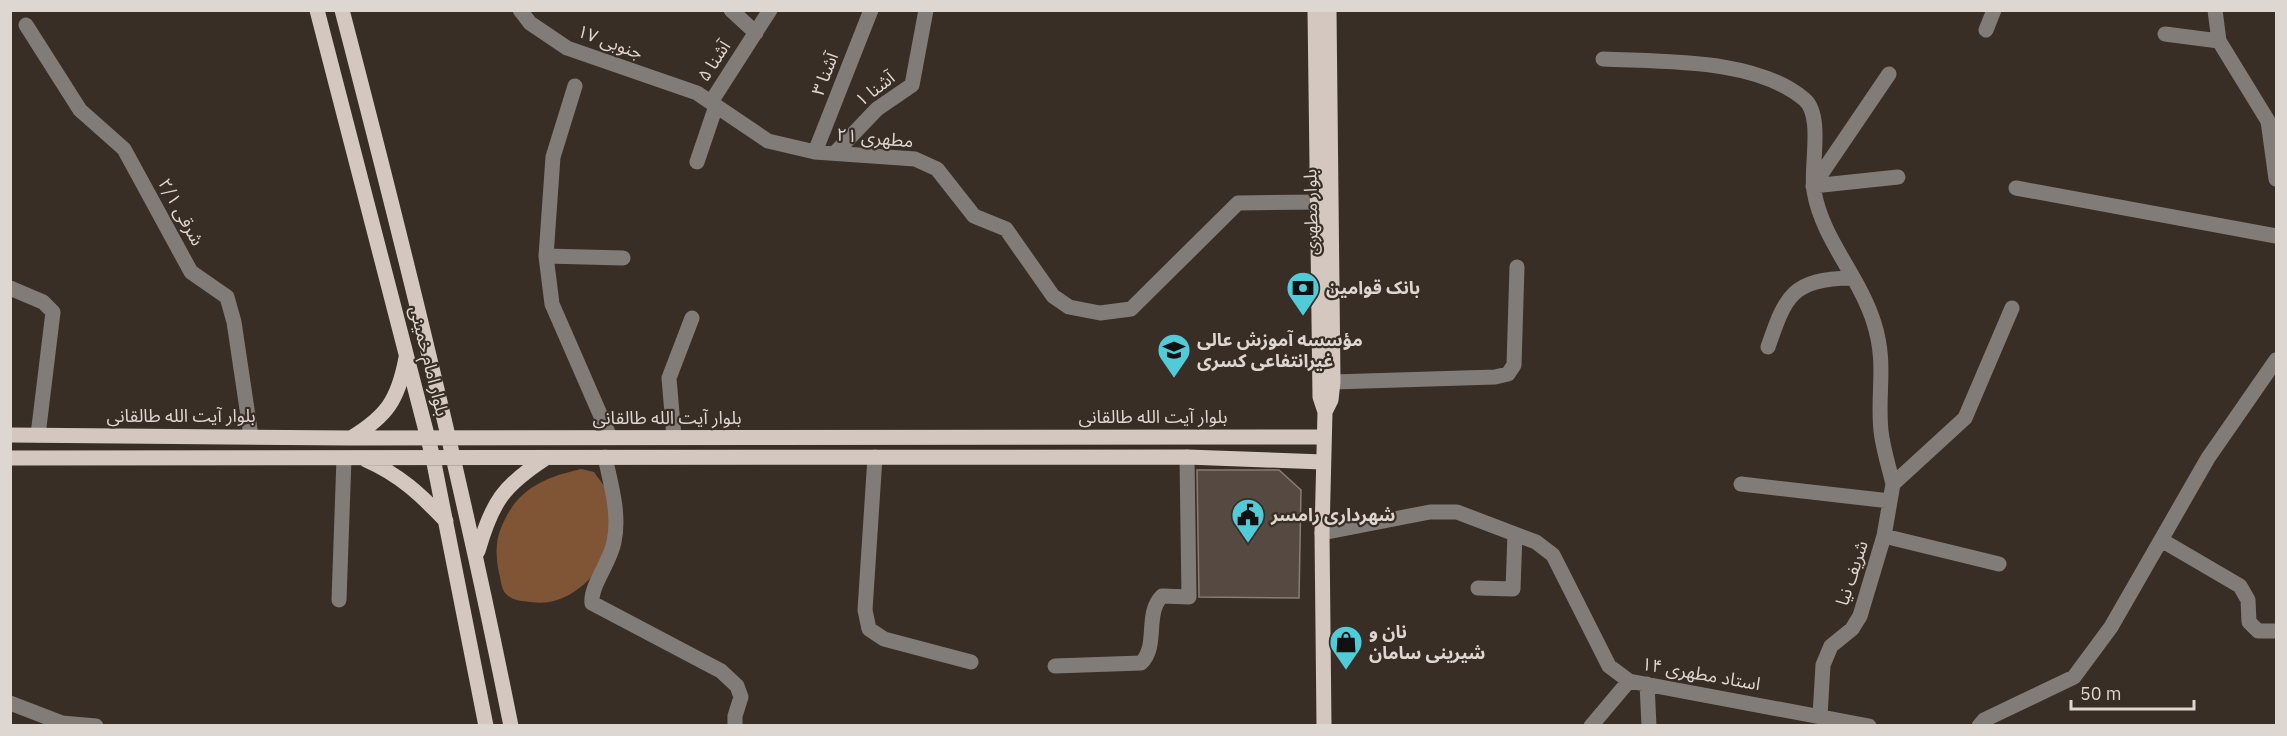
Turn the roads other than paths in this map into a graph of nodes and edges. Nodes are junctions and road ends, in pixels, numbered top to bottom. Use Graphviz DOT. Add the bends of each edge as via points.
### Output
graph roads {
  1 [pos="317,10"];
  2 [pos="342,10"];
  3 [pos="520,10"];
  4 [pos="731,10"];
  5 [pos="770,10"];
  6 [pos="871,10"];
  7 [pos="926,10"];
  8 [pos="1315,10"];
  9 [pos="1329,10"];
  10 [pos="1994,10"];
  11 [pos="2215,10"];
  12 [pos="26,25"];
  13 [pos="1986,30"];
  14 [pos="756,33"];
  15 [pos="2165,34"];
  16 [pos="2219,40"];
  17 [pos="1603,59"];
  18 [pos="1889,74"];
  19 [pos="575,86"];
  20 [pos="697,93"];
  21 [pos="714,104"];
  22 [pos="815,152"];
  23 [pos="835,153"];
  24 [pos="697,162"];
  25 [pos="1898,177"];
  26 [pos="386,178"];
  27 [pos="2277,179"];
  28 [pos="362,182"];
  29 [pos="1813,186"];
  30 [pos="2016,188"];
  31 [pos="1317,202"];
  32 [pos="2277,236"];
  33 [pos="546,256"];
  34 [pos="623,258"];
  35 [pos="1517,267"];
  36 [pos="1852,278"];
  37 [pos="10,288"];
  38 [pos="2012,308"];
  39 [pos="692,318"];
  40 [pos="1326,323"];
  41 [pos="1768,347"];
  42 [pos="407,352"];
  43 [pos="2277,360"];
  44 [pos="1332,382"];
  45 [pos="1325,412"];
  46 [pos="10,435"];
  47 [pos="38,435"];
  48 [pos="251,436"];
  49 [pos="428,437"];
  50 [pos="450,437"];
  51 [pos="610,437"];
  52 [pos="674,437"];
  53 [pos="740,437"];
  54 [pos="1324,437"];
  55 [pos="350,438"];
  56 [pos="605,457"];
  57 [pos="741,457"];
  58 [pos="875,457"];
  59 [pos="1187,457"];
  60 [pos="10,458"];
  61 [pos="344,458"];
  62 [pos="360,458"];
  63 [pos="433,458"];
  64 [pos="455,458"];
  65 [pos="547,458"];
  66 [pos="1323,462"];
  67 [pos="1741,484"];
  68 [pos="1893,484"];
  69 [pos="1890,501"];
  70 [pos="447,522"];
  71 [pos="1322,533"];
  72 [pos="1515,534"];
  73 [pos="1884,536"];
  74 [pos="2163,541"];
  75 [pos="477,554"];
  76 [pos="1999,564"];
  77 [pos="1478,588"];
  78 [pos="339,600"];
  79 [pos="2277,631"];
  80 [pos="970,662"];
  81 [pos="1055,666"];
  82 [pos="1629,681"];
  83 [pos="1647,684"];
  84 [pos="10,703"];
  85 [pos="1820,716"];
  86 [pos="96,726"];
  87 [pos="486,726"];
  88 [pos="511,726"];
  89 [pos="735,726"];
  90 [pos="1324,726"];
  91 [pos="1591,726"];
  92 [pos="1649,726"];
  93 [pos="1869,726"];
  94 [pos="1979,726"];
  1 -- 28 [label="main road, بلوار امام خمینی"];
  2 -- 26 [label="main road, بلوار امام خمینی"];
  3 -- 20 [label="street, جنوبی ۱۷" via="530,23 567,48"];
  4 -- 14 [label="street"];
  5 -- 14 [label="street, آشنا ۵"];
  6 -- 22 [label="street, آشنا ۳"];
  7 -- 23 [label="street, آشنا ۱" via="912,85 877,109"];
  8 -- 31 [label="main road, بلوار مطهری"];
  9 -- 40 [label="main road, بلوار مطهری"];
  10 -- 13 [label="street"];
  11 -- 16 [label="street"];
  12 -- 48 [label="street, شرقی ۲/۱" via="80,110 124,149 192,272 227,297"];
  14 -- 21 [label="street, آشنا ۵"];
  15 -- 16 [label="street"];
  16 -- 27 [label="street" via="2268,121"];
  17 -- 29 [label="street" via="1720,64 1806,100 1814,116"];
  18 -- 29 [label="street"];
  19 -- 33 [label="street" via="553,157"];
  20 -- 21 [label="street, مطهری ۲۱"];
  21 -- 22 [label="street, مطهری ۲۱" via="768,141"];
  21 -- 24 [label="street, آشنا ۵"];
  22 -- 23 [label="street, مطهری ۲۱"];
  23 -- 31 [label="street, مطهری ۲۱" via="915,159 937,170 974,216 1006,229 1053,296 1069,307 1100,313 1131,309 1238,203"];
  25 -- 29 [label="street"];
  26 -- 28 [label="main road"];
  26 -- 50 [label="main road, بلوار امام خمینی"];
  28 -- 42 [label="main road, بلوار امام خمینی"];
  29 -- 36 [label="street" via="1817,208"];
  30 -- 32 [label="street"];
  31 -- 40 [label="main road, بلوار مطهری"];
  33 -- 34 [label="street"];
  33 -- 51 [label="street" via="552,304"];
  35 -- 44 [label="street" via="1514,365 1508,374"];
  36 -- 41 [label="street" via="1815,282 1788,298"];
  36 -- 68 [label="street" via="1874,321 1882,357 1881,430"];
  37 -- 47 [label="street" via="44,302 53,312"];
  38 -- 68 [label="street" via="1965,418"];
  39 -- 52 [label="street" via="669,378"];
  40 -- 44 [label="main road, بلوار مطهری"];
  40 -- 45 [label="main road, بلوار مطهری" via="1320,397"];
  42 -- 49 [label="main road, بلوار امام خمینی"];
  42 -- 55 [label="main road" via="401,384 392,404 376,423"];
  43 -- 74 [label="street" via="2208,458"];
  44 -- 45 [label="main road, بلوار مطهری"];
  45 -- 54 [label="main road, بلوار مطهری"];
  46 -- 47 [label="main road, بلوار آیت الله طالقانی"];
  47 -- 48 [label="main road, بلوار آیت الله طالقانی"];
  48 -- 55 [label="main road, بلوار آیت الله طالقانی"];
  49 -- 50 [label="main road, بلوار آیت الله طالقانی"];
  49 -- 55 [label="main road, بلوار آیت الله طالقانی"];
  49 -- 63 [label="main road, بلوار امام خمینی"];
  50 -- 51 [label="main road, بلوار آیت الله طالقانی"];
  50 -- 64 [label="main road, بلوار امام خمینی"];
  51 -- 52 [label="main road, بلوار آیت الله طالقانی"];
  52 -- 53 [label="main road, بلوار آیت الله طالقانی"];
  53 -- 54 [label="main road, بلوار آیت الله طالقانی"];
  53 -- 57 [label="main road"];
  54 -- 66 [label="main road, بلوار مطهری"];
  56 -- 57 [label="main road"];
  56 -- 65 [label="main road"];
  56 -- 89 [label="street" via="616,512 614,541 607,567 591,593 592,603 721,671 737,686 741,698"];
  57 -- 58 [label="main road"];
  58 -- 59 [label="main road"];
  58 -- 80 [label="street" via="865,610 869,629 884,639"];
  59 -- 66 [label="main road"];
  59 -- 81 [label="street" via="1189,597 1162,596 1154,605 1148,656 1141,663"];
  60 -- 61 [label="main road"];
  61 -- 62 [label="main road"];
  61 -- 78 [label="street"];
  62 -- 63 [label="main road"];
  62 -- 70 [label="main road" via="393,472"];
  63 -- 64 [label="main road"];
  63 -- 70 [label="main road, بلوار امام خمینی"];
  64 -- 65 [label="main road"];
  64 -- 75 [label="main road, بلوار امام خمینی"];
  65 -- 75 [label="main road" via="520,475 501,494 486,522"];
  66 -- 71 [label="main road, بلوار مطهری"];
  67 -- 69 [label="street"];
  68 -- 69 [label="street, شریف نیا"];
  69 -- 73 [label="street, شریف نیا"];
  70 -- 87 [label="main road, بلوار امام خمینی"];
  71 -- 72 [label="street, استاد مطهری ۱۴" via="1430,512 1457,512"];
  71 -- 90 [label="main road, بلوار مطهری"];
  72 -- 77 [label="street" via="1513,589"];
  72 -- 82 [label="street, استاد مطهری ۱۴" via="1553,555 1609,666"];
  73 -- 76 [label="street"];
  73 -- 85 [label="street, شریف نیا" via="1860,616 1852,629 1831,646 1823,665"];
  74 -- 79 [label="street" via="2240,586 2248,600 2249,622 2258,631"];
  74 -- 94 [label="street" via="2111,627 2074,677 1984,720"];
  75 -- 88 [label="main road, بلوار امام خمینی"];
  82 -- 83 [label="street, استاد مطهری ۱۴"];
  82 -- 91 [label="street"];
  83 -- 85 [label="street, استاد مطهری ۱۴"];
  83 -- 92 [label="street"];
  84 -- 86 [label="street" via="62,723"];
  85 -- 93 [label="street, استاد مطهری ۱۴"];
}
